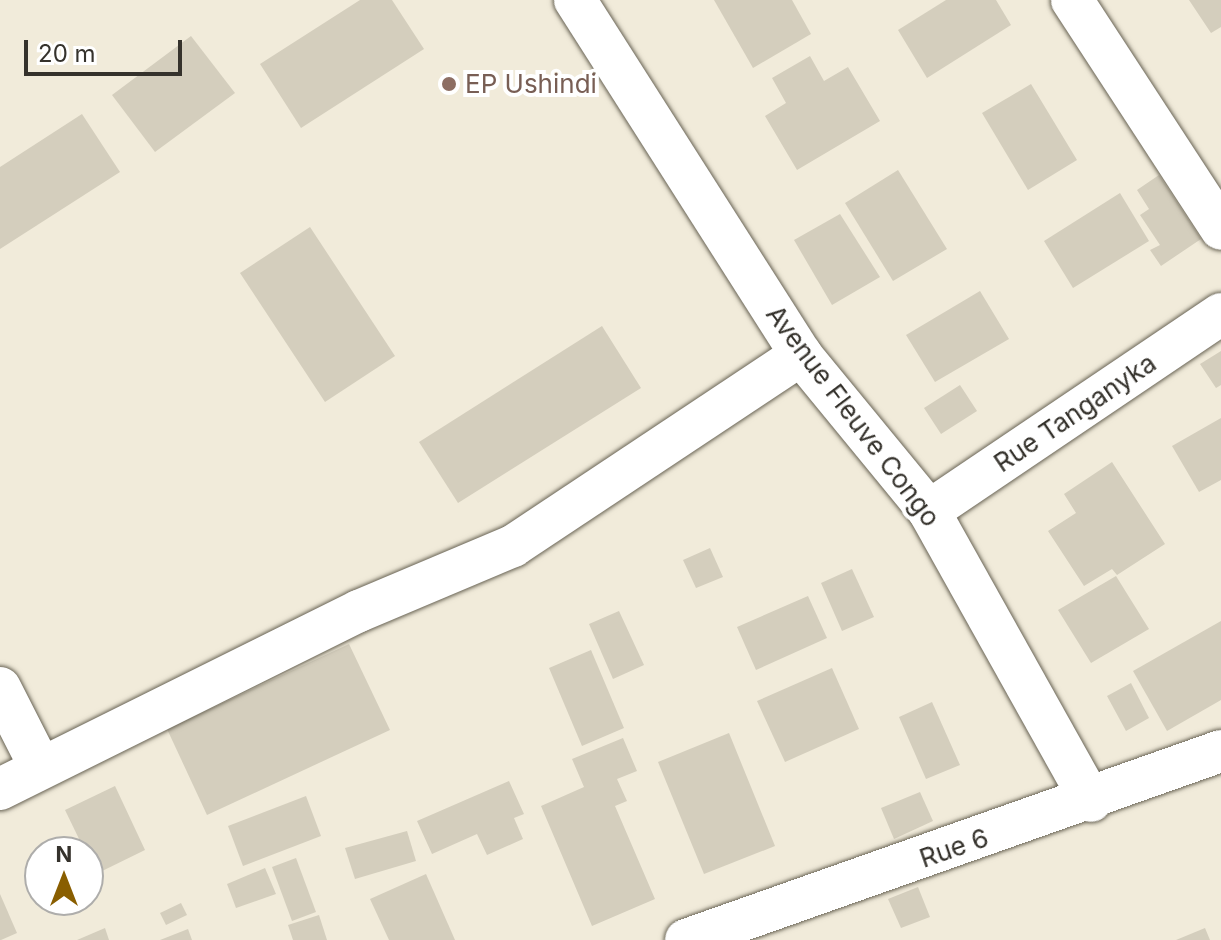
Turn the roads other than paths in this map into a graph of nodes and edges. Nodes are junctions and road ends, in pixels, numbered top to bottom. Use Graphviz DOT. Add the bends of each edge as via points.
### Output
graph roads {
  1 [pos="575,0"];
  2 [pos="1072,0"];
  3 [pos="1221,229"];
  4 [pos="1221,314"];
  5 [pos="801,355"];
  6 [pos="929,511"];
  7 [pos="0,688"];
  8 [pos="1221,751"];
  9 [pos="40,767"];
  10 [pos="0,789"];
  11 [pos="1091,801"];
  12 [pos="686,940"];
  1 -- 5 [label="street, Avenue Fleuve Congo"];
  2 -- 3 [label="street"];
  4 -- 6 [label="street, Rue Tanganyka"];
  5 -- 6 [label="street, Avenue Fleuve Congo"];
  5 -- 9 [label="street" via="513,546 359,611"];
  6 -- 11 [label="street, Avenue Fleuve Congo"];
  7 -- 9 [label="street"];
  8 -- 11 [label="street, Rue 6"];
  9 -- 10 [label="street"];
  11 -- 12 [label="street, Rue 6"];
}
